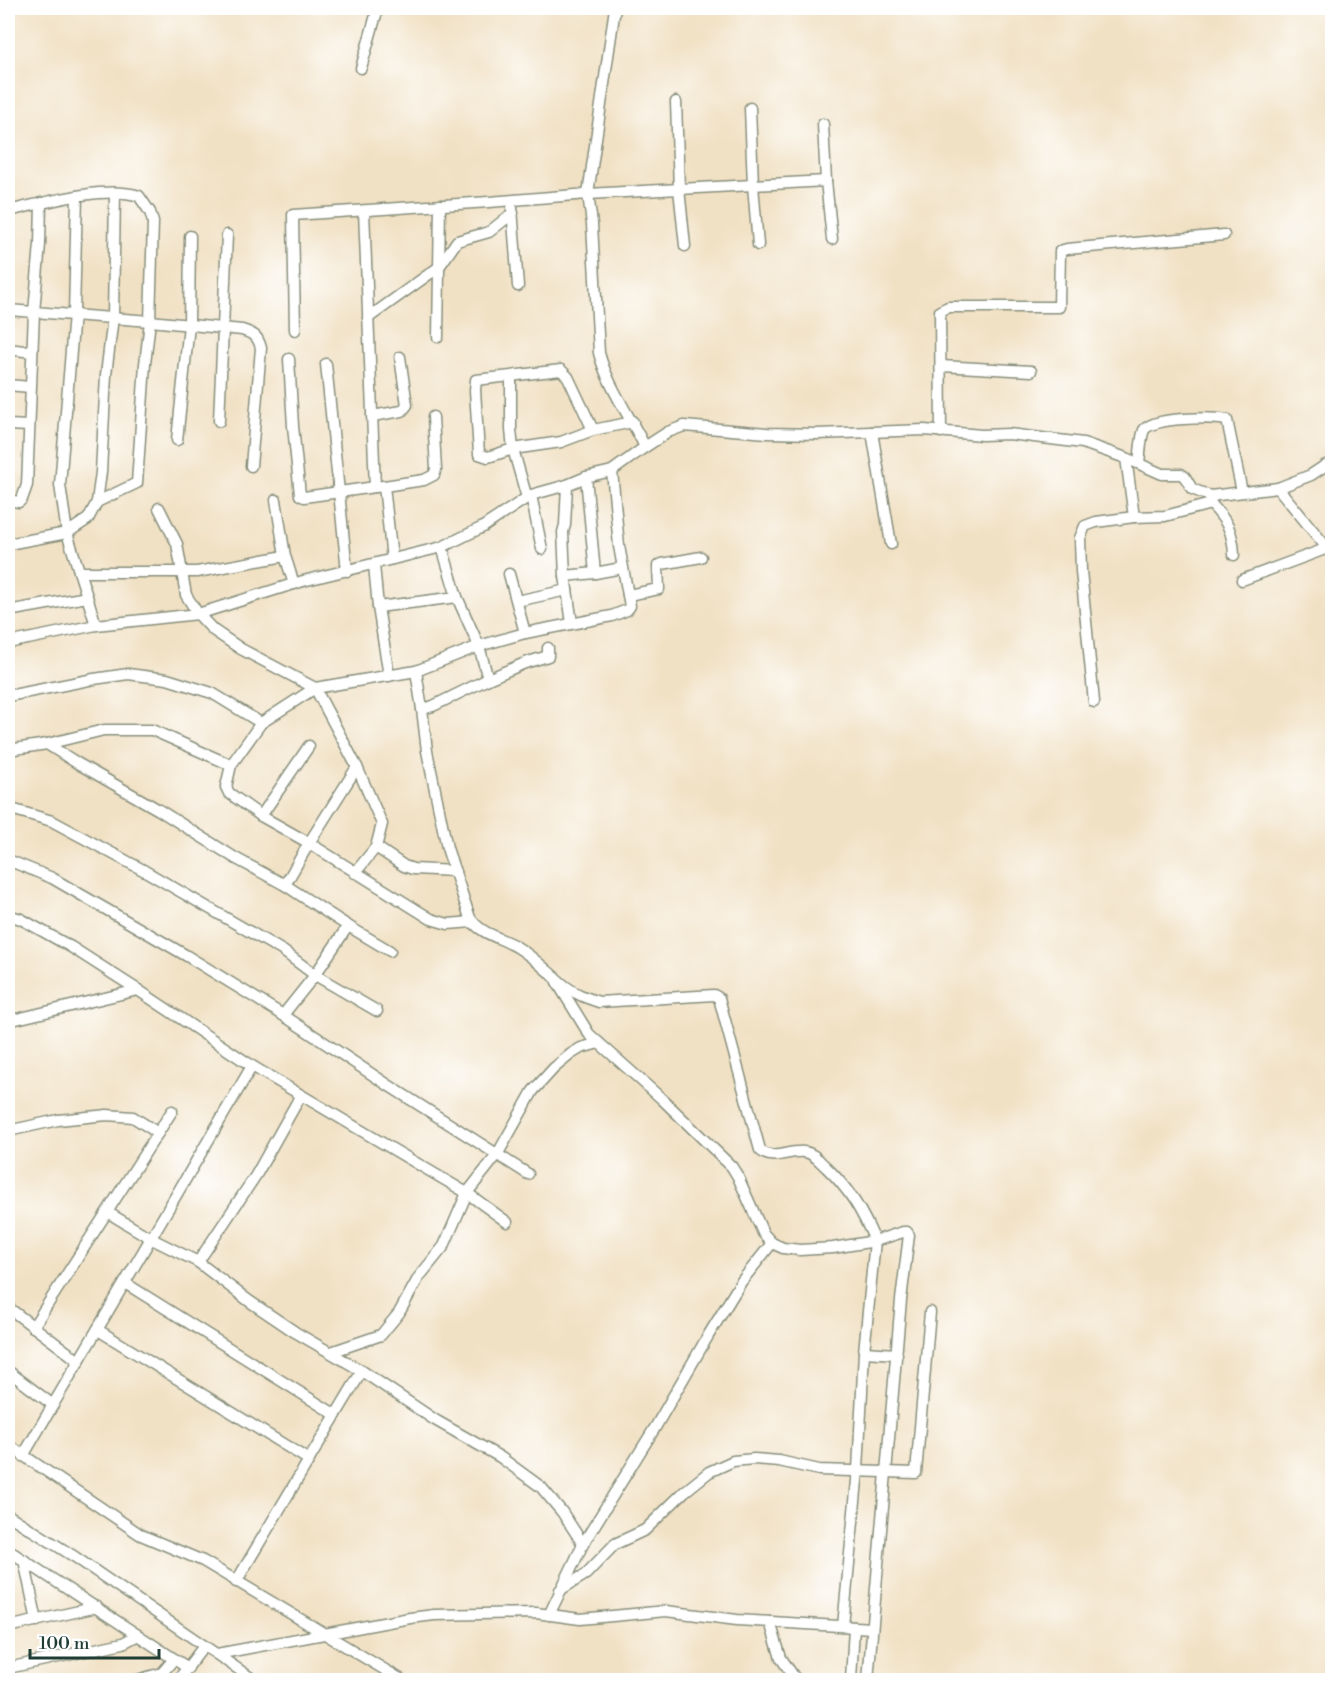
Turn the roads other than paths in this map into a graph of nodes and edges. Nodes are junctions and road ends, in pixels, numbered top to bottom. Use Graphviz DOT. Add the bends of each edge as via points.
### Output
graph roads {
  1 [pos="378,8"];
  2 [pos="615,8"];
  3 [pos="361,68"];
  4 [pos="676,102"];
  5 [pos="750,108"];
  6 [pos="823,124"];
  7 [pos="826,181"];
  8 [pos="753,185"];
  9 [pos="679,189"];
  10 [pos="115,193"];
  11 [pos="588,194"];
  12 [pos="77,196"];
  13 [pos="512,201"];
  14 [pos="41,203"];
  15 [pos="440,205"];
  16 [pos="364,210"];
  17 [pos="8,211"];
  18 [pos="513,213"];
  19 [pos="227,235"];
  20 [pos="1224,235"];
  21 [pos="190,236"];
  22 [pos="832,239"];
  23 [pos="758,245"];
  24 [pos="685,246"];
  25 [pos="439,267"];
  26 [pos="518,286"];
  27 [pos="8,310"];
  28 [pos="34,312"];
  29 [pos="74,314"];
  30 [pos="113,317"];
  31 [pos="368,318"];
  32 [pos="150,321"];
  33 [pos="189,325"];
  34 [pos="223,328"];
  35 [pos="295,330"];
  36 [pos="438,336"];
  37 [pos="8,349"];
  38 [pos="32,352"];
  39 [pos="400,357"];
  40 [pos="289,359"];
  41 [pos="326,363"];
  42 [pos="941,366"];
  43 [pos="1031,371"];
  44 [pos="512,377"];
  45 [pos="8,385"];
  46 [pos="30,387"];
  47 [pos="372,416"];
  48 [pos="433,417"];
  49 [pos="219,422"];
  50 [pos="633,422"];
  51 [pos="8,425"];
  52 [pos="29,426"];
  53 [pos="593,430"];
  54 [pos="872,432"];
  55 [pos="941,432"];
  56 [pos="177,440"];
  57 [pos="645,447"];
  58 [pos="513,449"];
  59 [pos="1126,458"];
  60 [pos="1139,463"];
  61 [pos="1330,463"];
  62 [pos="251,466"];
  63 [pos="612,471"];
  64 [pos="586,477"];
  65 [pos="567,485"];
  66 [pos="1283,486"];
  67 [pos="380,487"];
  68 [pos="338,492"];
  69 [pos="1242,492"];
  70 [pos="529,496"];
  71 [pos="276,500"];
  72 [pos="1210,500"];
  73 [pos="8,501"];
  74 [pos="97,502"];
  75 [pos="159,508"];
  76 [pos="1134,517"];
  77 [pos="67,533"];
  78 [pos="8,544"];
  79 [pos="891,544"];
  80 [pos="442,547"];
  81 [pos="542,549"];
  82 [pos="1330,551"];
  83 [pos="1234,555"];
  84 [pos="285,556"];
  85 [pos="701,557"];
  86 [pos="393,559"];
  87 [pos="374,565"];
  88 [pos="622,568"];
  89 [pos="347,571"];
  90 [pos="79,572"];
  91 [pos="183,572"];
  92 [pos="595,573"];
  93 [pos="509,574"];
  94 [pos="565,576"];
  95 [pos="1242,580"];
  96 [pos="294,584"];
  97 [pos="567,590"];
  98 [pos="628,595"];
  99 [pos="87,597"];
  100 [pos="457,597"];
  101 [pos="517,601"];
  102 [pos="378,607"];
  103 [pos="8,611"];
  104 [pos="198,614"];
  105 [pos="572,624"];
  106 [pos="96,625"];
  107 [pos="525,633"];
  108 [pos="8,643"];
  109 [pos="479,646"];
  110 [pos="548,648"];
  111 [pos="416,670"];
  112 [pos="389,676"];
  113 [pos="488,679"];
  114 [pos="315,688"];
  115 [pos="8,696"];
  116 [pos="1094,702"];
  117 [pos="422,709"];
  118 [pos="261,723"];
  119 [pos="47,744"];
  120 [pos="309,746"];
  121 [pos="8,750"];
  122 [pos="231,765"];
  123 [pos="357,767"];
  124 [pos="8,808"];
  125 [pos="261,816"];
  126 [pos="309,843"];
  127 [pos="376,847"];
  128 [pos="8,860"];
  129 [pos="455,871"];
  130 [pos="355,873"];
  131 [pos="285,885"];
  132 [pos="8,915"];
  133 [pos="473,922"];
  134 [pos="348,926"];
  135 [pos="390,951"];
  136 [pos="552,974"];
  137 [pos="315,975"];
  138 [pos="138,990"];
  139 [pos="377,1011"];
  140 [pos="283,1015"];
  141 [pos="8,1021"];
  142 [pos="599,1043"];
  143 [pos="252,1066"];
  144 [pos="301,1095"];
  145 [pos="172,1111"];
  146 [pos="8,1131"];
  147 [pos="158,1133"];
  148 [pos="497,1155"];
  149 [pos="528,1174"];
  150 [pos="467,1193"];
  151 [pos="107,1212"];
  152 [pos="507,1222"];
  153 [pos="152,1239"];
  154 [pos="875,1241"];
  155 [pos="772,1244"];
  156 [pos="198,1262"];
  157 [pos="125,1283"];
  158 [pos="10,1309"];
  159 [pos="930,1312"];
  160 [pos="33,1327"];
  161 [pos="98,1330"];
  162 [pos="331,1352"];
  163 [pos="864,1352"];
  164 [pos="897,1354"];
  165 [pos="79,1361"];
  166 [pos="8,1371"];
  167 [pos="362,1371"];
  168 [pos="53,1406"];
  169 [pos="336,1415"];
  170 [pos="8,1445"];
  171 [pos="23,1456"];
  172 [pos="309,1460"];
  173 [pos="858,1470"];
  174 [pos="887,1472"];
  175 [pos="8,1515"];
  176 [pos="583,1544"];
  177 [pos="8,1550"];
  178 [pos="24,1560"];
  179 [pos="236,1582"];
  180 [pos="560,1590"];
  181 [pos="97,1607"];
  182 [pos="549,1615"];
  183 [pos="37,1621"];
  184 [pos="770,1622"];
  185 [pos="848,1627"];
  186 [pos="8,1628"];
  187 [pos="872,1628"];
  188 [pos="138,1635"];
  189 [pos="324,1635"];
  190 [pos="204,1646"];
  191 [pos="217,1654"];
  192 [pos="174,1659"];
  193 [pos="188,1668"];
  194 [pos="8,1669"];
  195 [pos="10,1680"];
  196 [pos="137,1680"];
  197 [pos="178,1680"];
  198 [pos="254,1680"];
  199 [pos="402,1680"];
  200 [pos="796,1680"];
  201 [pos="851,1680"];
  202 [pos="868,1680"];
  1 -- 3 [label="street"];
  2 -- 11 [label="street"];
  4 -- 9 [label="street"];
  5 -- 8 [label="street"];
  6 -- 7 [label="street"];
  7 -- 8 [label="street"];
  7 -- 22 [label="street"];
  8 -- 9 [label="street"];
  8 -- 23 [label="street"];
  9 -- 11 [label="street"];
  9 -- 24 [label="street"];
  10 -- 12 [label="street"];
  10 -- 30 [label="street"];
  10 -- 32 [label="street" via="139,196 153,222"];
  11 -- 13 [label="street"];
  11 -- 50 [label="street" via="599,353 603,369"];
  12 -- 14 [label="street"];
  12 -- 29 [label="street"];
  13 -- 15 [label="street"];
  13 -- 18 [label="street"];
  14 -- 17 [label="street"];
  14 -- 28 [label="street"];
  15 -- 16 [label="street"];
  15 -- 25 [label="street"];
  16 -- 31 [label="street"];
  16 -- 35 [label="street" via="293,215"];
  18 -- 25 [label="street" via="489,232 456,241"];
  18 -- 26 [label="street"];
  19 -- 34 [label="street"];
  20 -- 42 [label="street" via="1060,251 1059,307 940,311"];
  21 -- 33 [label="street"];
  25 -- 31 [label="street"];
  25 -- 36 [label="street"];
  27 -- 28 [label="street"];
  28 -- 29 [label="street"];
  28 -- 38 [label="street"];
  29 -- 30 [label="street"];
  29 -- 77 [label="street" via="60,485"];
  30 -- 32 [label="street"];
  30 -- 74 [label="street"];
  31 -- 47 [label="street"];
  32 -- 33 [label="street"];
  32 -- 74 [label="street" via="137,483"];
  33 -- 34 [label="street"];
  33 -- 56 [label="street"];
  34 -- 49 [label="street"];
  34 -- 62 [label="street" via="254,334 261,348"];
  37 -- 38 [label="street"];
  38 -- 46 [label="street"];
  39 -- 47 [label="street" via="406,408"];
  40 -- 68 [label="street" via="300,495"];
  41 -- 68 [label="street"];
  42 -- 43 [label="street"];
  42 -- 55 [label="street"];
  44 -- 53 [label="street" via="561,370"];
  44 -- 58 [label="street"];
  44 -- 58 [label="street" via="476,380 475,390 479,454 488,457"];
  45 -- 46 [label="street"];
  46 -- 52 [label="street"];
  47 -- 67 [label="street"];
  48 -- 67 [label="street" via="434,475"];
  50 -- 53 [label="street"];
  50 -- 57 [label="street"];
  51 -- 52 [label="street"];
  52 -- 73 [label="street" via="27,485 19,502"];
  53 -- 58 [label="street" via="561,442"];
  54 -- 55 [label="street"];
  54 -- 57 [label="street" via="767,433 684,426"];
  54 -- 79 [label="street"];
  55 -- 59 [label="street" via="1009,434 1083,443"];
  57 -- 63 [label="street"];
  58 -- 70 [label="street"];
  59 -- 60 [label="street"];
  59 -- 76 [label="street"];
  60 -- 69 [label="street" via="1144,430 1151,424 1227,420"];
  60 -- 72 [label="street" via="1162,474 1181,474 1192,489"];
  61 -- 66 [label="street"];
  63 -- 64 [label="street"];
  63 -- 88 [label="street"];
  64 -- 65 [label="street"];
  64 -- 92 [label="street"];
  65 -- 70 [label="street"];
  65 -- 94 [label="street"];
  66 -- 69 [label="street"];
  66 -- 82 [label="street"];
  67 -- 68 [label="street"];
  67 -- 86 [label="street"];
  68 -- 89 [label="street"];
  69 -- 72 [label="street"];
  70 -- 80 [label="street" via="483,527"];
  70 -- 81 [label="street"];
  71 -- 84 [label="street"];
  72 -- 76 [label="street" via="1165,516"];
  72 -- 83 [label="street" via="1232,534"];
  74 -- 77 [label="street" via="88,519"];
  75 -- 91 [label="street" via="177,544"];
  76 -- 116 [label="street" via="1085,526 1080,538"];
  77 -- 78 [label="street"];
  77 -- 90 [label="street"];
  80 -- 86 [label="street"];
  80 -- 100 [label="street"];
  82 -- 95 [label="street"];
  84 -- 91 [label="street"];
  84 -- 96 [label="street"];
  85 -- 98 [label="street" via="658,566 659,589"];
  86 -- 87 [label="street"];
  87 -- 89 [label="street"];
  87 -- 102 [label="street"];
  88 -- 92 [label="street"];
  88 -- 98 [label="street"];
  89 -- 96 [label="street"];
  90 -- 91 [label="street"];
  90 -- 99 [label="street"];
  91 -- 104 [label="street" via="186,595"];
  92 -- 94 [label="street"];
  93 -- 101 [label="street"];
  94 -- 97 [label="street"];
  96 -- 104 [label="street"];
  97 -- 101 [label="street"];
  97 -- 105 [label="street"];
  98 -- 105 [label="street" via="627,610"];
  99 -- 103 [label="street"];
  99 -- 106 [label="street"];
  100 -- 102 [label="street"];
  100 -- 109 [label="street"];
  101 -- 107 [label="street"];
  102 -- 112 [label="street"];
  104 -- 106 [label="street"];
  104 -- 114 [label="street" via="241,649"];
  105 -- 107 [label="street"];
  106 -- 108 [label="street"];
  107 -- 109 [label="street"];
  109 -- 111 [label="street"];
  109 -- 113 [label="street"];
  110 -- 113 [label="street" via="548,656"];
  111 -- 112 [label="street"];
  111 -- 117 [label="street"];
  112 -- 114 [label="street"];
  113 -- 117 [label="street"];
  114 -- 118 [label="street"];
  114 -- 123 [label="street"];
  115 -- 118 [label="street" via="128,674 167,679 212,693"];
  117 -- 129 [label="street" via="442,826"];
  118 -- 122 [label="street"];
  119 -- 121 [label="street"];
  119 -- 122 [label="street" via="104,730 152,730"];
  119 -- 131 [label="street"];
  120 -- 125 [label="street"];
  122 -- 125 [label="street" via="226,787 229,793"];
  123 -- 126 [label="street"];
  123 -- 127 [label="street" via="382,824"];
  124 -- 137 [label="street" via="52,821 145,871 283,951"];
  125 -- 126 [label="street"];
  126 -- 130 [label="street"];
  126 -- 131 [label="street"];
  127 -- 129 [label="street" via="404,866 423,871"];
  127 -- 130 [label="street"];
  128 -- 140 [label="street" via="52,878"];
  129 -- 133 [label="street"];
  130 -- 133 [label="street" via="431,919 448,924"];
  131 -- 134 [label="street"];
  132 -- 138 [label="street" via="71,947"];
  133 -- 136 [label="street"];
  134 -- 135 [label="street"];
  134 -- 137 [label="street"];
  136 -- 142 [label="street"];
  136 -- 154 [label="street" via="566,987 599,1002 714,995 719,998 759,1150 771,1156 802,1152 813,1155 846,1188"];
  137 -- 139 [label="street"];
  137 -- 140 [label="street"];
  138 -- 141 [label="street"];
  138 -- 143 [label="street"];
  140 -- 148 [label="street"];
  142 -- 148 [label="street" via="571,1054 533,1091"];
  142 -- 155 [label="street" via="732,1167"];
  143 -- 144 [label="street"];
  143 -- 153 [label="street"];
  144 -- 150 [label="street"];
  144 -- 156 [label="street" via="256,1175"];
  145 -- 147 [label="street"];
  146 -- 147 [label="street" via="107,1115 133,1117"];
  147 -- 151 [label="street"];
  148 -- 149 [label="street"];
  148 -- 150 [label="street"];
  150 -- 152 [label="street"];
  150 -- 162 [label="street" via="444,1246 419,1277 387,1329 381,1335"];
  151 -- 153 [label="street"];
  151 -- 160 [label="street"];
  153 -- 156 [label="street"];
  153 -- 157 [label="street"];
  154 -- 155 [label="street" via="800,1250"];
  154 -- 163 [label="street"];
  154 -- 164 [label="street" via="903,1232 909,1235"];
  155 -- 176 [label="street" via="741,1282"];
  156 -- 162 [label="street" via="277,1320"];
  157 -- 161 [label="street"];
  157 -- 169 [label="street"];
  158 -- 160 [label="street"];
  159 -- 174 [label="street" via="916,1473"];
  160 -- 165 [label="street"];
  161 -- 165 [label="street"];
  161 -- 172 [label="street"];
  162 -- 167 [label="street"];
  163 -- 164 [label="street"];
  163 -- 173 [label="street"];
  164 -- 174 [label="street"];
  165 -- 168 [label="street"];
  166 -- 168 [label="street"];
  167 -- 169 [label="street"];
  167 -- 176 [label="street" via="541,1487"];
  168 -- 171 [label="street"];
  169 -- 172 [label="street"];
  170 -- 171 [label="street"];
  171 -- 179 [label="street" via="141,1535 202,1561"];
  172 -- 179 [label="street"];
  173 -- 174 [label="street"];
  173 -- 180 [label="street" via="819,1470 754,1459 733,1461 710,1472 645,1530 615,1544 586,1574"];
  173 -- 185 [label="street"];
  174 -- 187 [label="street"];
  175 -- 190 [label="street"];
  176 -- 180 [label="street"];
  177 -- 178 [label="street"];
  178 -- 181 [label="street"];
  178 -- 183 [label="street"];
  179 -- 189 [label="street"];
  180 -- 182 [label="street"];
  181 -- 183 [label="street"];
  181 -- 188 [label="street"];
  182 -- 184 [label="street" via="580,1618 666,1611"];
  182 -- 189 [label="street" via="434,1615"];
  183 -- 186 [label="street"];
  184 -- 185 [label="street"];
  184 -- 200 [label="street" via="781,1658"];
  185 -- 187 [label="street"];
  185 -- 201 [label="street"];
  187 -- 202 [label="street"];
  188 -- 192 [label="street"];
  188 -- 194 [label="street" via="123,1643"];
  189 -- 191 [label="street"];
  189 -- 199 [label="street"];
  190 -- 191 [label="street"];
  190 -- 193 [label="street"];
  191 -- 198 [label="street"];
  192 -- 193 [label="street"];
  192 -- 196 [label="street" via="162,1673"];
  193 -- 197 [label="street"];
  194 -- 195 [label="street"];
}
